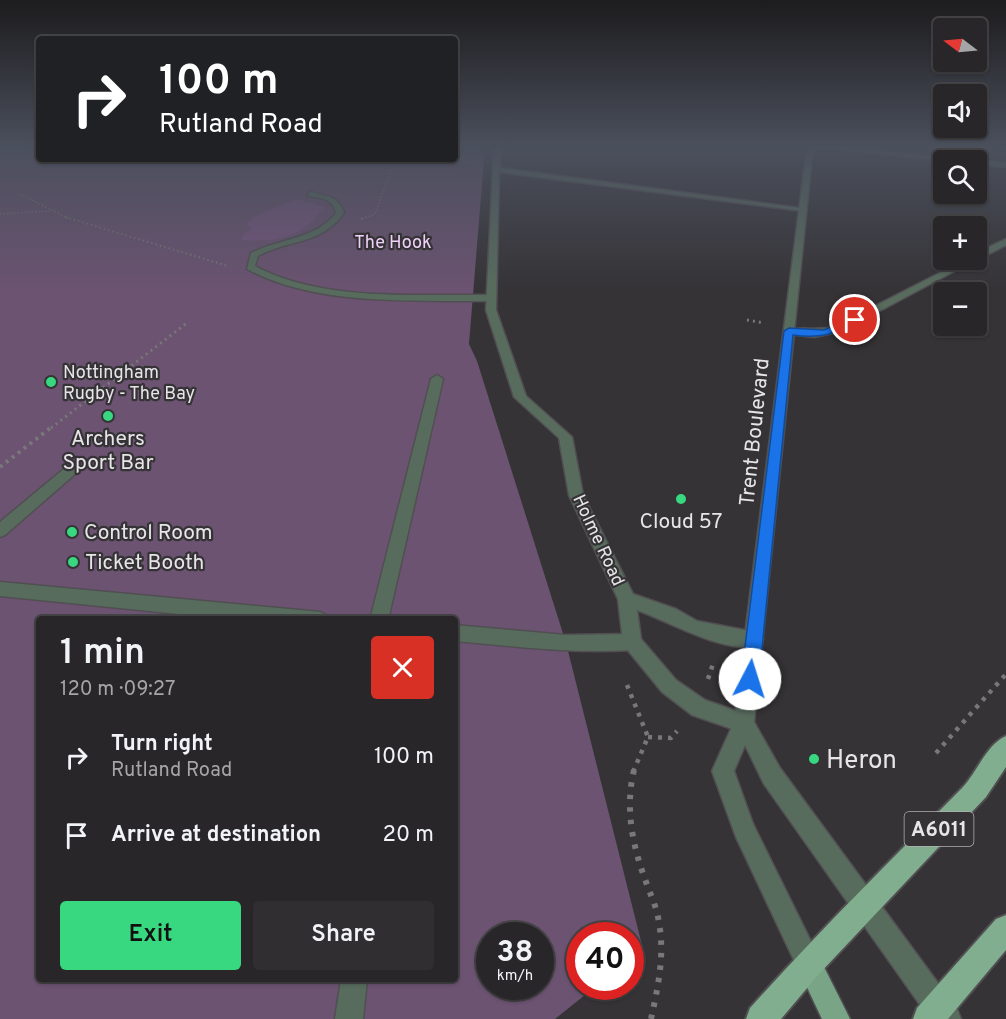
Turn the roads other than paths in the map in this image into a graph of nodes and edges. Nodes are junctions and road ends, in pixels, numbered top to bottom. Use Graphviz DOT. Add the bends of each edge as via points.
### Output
graph roads {
  1 [pos="313,195"];
  2 [pos="497,195"];
  3 [pos="687,195"];
  4 [pos="805,195"];
  5 [pos="803,209"];
  6 [pos="1006,242"];
  7 [pos="987,252"];
  8 [pos="953,270"];
  9 [pos="491,298"];
  10 [pos="789,331"];
  11 [pos="437,379"];
  12 [pos="70,471"];
  13 [pos="0,531"];
  14 [pos="0,589"];
  15 [pos="627,598"];
  16 [pos="279,616"];
  17 [pos="380,616"];
  18 [pos="458,633"];
  19 [pos="754,639"];
  20 [pos="632,642"];
  21 [pos="744,723"];
  22 [pos="1006,747"];
  23 [pos="866,907"];
  24 [pos="1006,929"];
  25 [pos="809,964"];
  26 [pos="354,982"];
  27 [pos="938,1015"];
  28 [pos="349,1019"];
  29 [pos="761,1019"];
  30 [pos="836,1019"];
  1 -- 9 [label="street" via="330,198 340,213 328,228 306,239 273,245 254,255 250,267 262,276 352,294"];
  2 -- 9 [label="street, Holme Road"];
  3 -- 5 [label="street"];
  4 -- 5 [label="street, Trent Boulevard"];
  5 -- 10 [label="street, Trent Boulevard"];
  6 -- 7 [label="street"];
  8 -- 10 [label="street" via="838,329 808,334"];
  9 -- 15 [label="street, Holme Road" via="491,310 520,397 565,437 576,495"];
  10 -- 19 [label="street, Trent Boulevard"];
  11 -- 17 [label="street"];
  12 -- 13 [label="street"];
  14 -- 16 [label="street"];
  15 -- 19 [label="street, Holme Road" via="693,627"];
  15 -- 20 [label="street, Holme Road"];
  18 -- 20 [label="street" via="566,643"];
  19 -- 21 [label="street, Trent Boulevard"];
  20 -- 21 [label="street" via="669,686 699,708"];
  21 -- 23 [label="street" via="772,776"];
  21 -- 25 [label="street, Trent Boulevard" via="723,771 744,829"];
  22 -- 23 [label="highway, A6011" via="978,789"];
  23 -- 25 [label="highway, A6011"];
  23 -- 27 [label="street"];
  24 -- 27 [label="highway"];
  25 -- 29 [label="highway, A6011"];
  25 -- 30 [label="main road"];
  26 -- 28 [label="street"];
}
